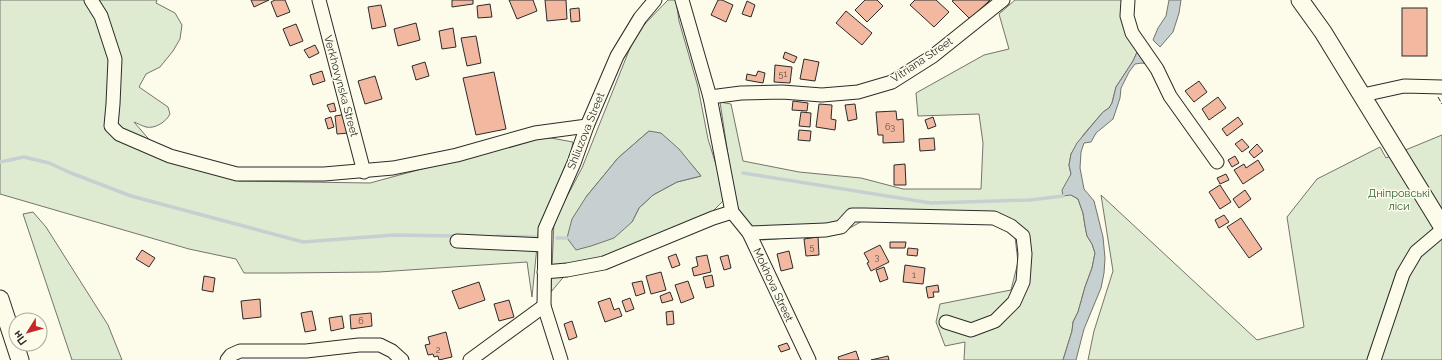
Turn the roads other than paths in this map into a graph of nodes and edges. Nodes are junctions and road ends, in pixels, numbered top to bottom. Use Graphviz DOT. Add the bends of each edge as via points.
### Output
graph roads {
  1 [pos="91,0"];
  2 [pos="319,0"];
  3 [pos="655,0"];
  4 [pos="682,0"];
  5 [pos="1003,0"];
  6 [pos="1128,0"];
  7 [pos="1300,0"];
  8 [pos="1442,88"];
  9 [pos="1363,95"];
  10 [pos="710,97"];
  11 [pos="587,126"];
  12 [pos="1217,162"];
  13 [pos="364,172"];
  14 [pos="732,212"];
  15 [pos="1442,226"];
  16 [pos="1442,230"];
  17 [pos="749,233"];
  18 [pos="457,241"];
  19 [pos="544,245"];
  20 [pos="544,272"];
  21 [pos="0,299"];
  22 [pos="544,306"];
  23 [pos="946,322"];
  24 [pos="229,357"];
  25 [pos="20,360"];
  26 [pos="402,360"];
  27 [pos="470,360"];
  28 [pos="561,360"];
  29 [pos="809,360"];
  30 [pos="1374,360"];
  1 -- 13 [label="street" via="101,16 115,59 111,126 119,134 170,156 237,174"];
  2 -- 13 [label="street, Verkhovynska Street"];
  3 -- 11 [label="street, Shliuzova Street" via="640,18 617,56"];
  4 -- 10 [label="street"];
  5 -- 10 [label="street, Vitriana Street" via="933,56 892,82 858,92 830,95 768,92"];
  6 -- 12 [label="street" via="1127,16 1132,33 1158,69 1170,96"];
  7 -- 9 [label="main road"];
  8 -- 9 [label="street" via="1404,86"];
  9 -- 15 [label="main road"];
  10 -- 14 [label="street"];
  11 -- 13 [label="street" via="535,133 457,155"];
  11 -- 19 [label="street, Shliuzova Street" via="545,229"];
  14 -- 17 [label="street, Mokhova Street"];
  14 -- 20 [label="street" via="604,262"];
  16 -- 30 [label="street" via="1416,252 1403,274"];
  17 -- 23 [label="street" via="826,230 841,227 852,216 864,215 994,218 1011,226 1023,236 1026,254 1024,282 1014,302 995,321 971,330"];
  17 -- 29 [label="street, Mokhova Street"];
  18 -- 19 [label="street"];
  19 -- 20 [label="street, Shliuzova Street"];
  20 -- 22 [label="street, Shliuzova Street"];
  21 -- 25 [label="main road"];
  22 -- 27 [label="street"];
  22 -- 28 [label="street, Shliuzova Street"];
  24 -- 26 [label="street" via="240,351 306,351 380,345 392,350"];
}
